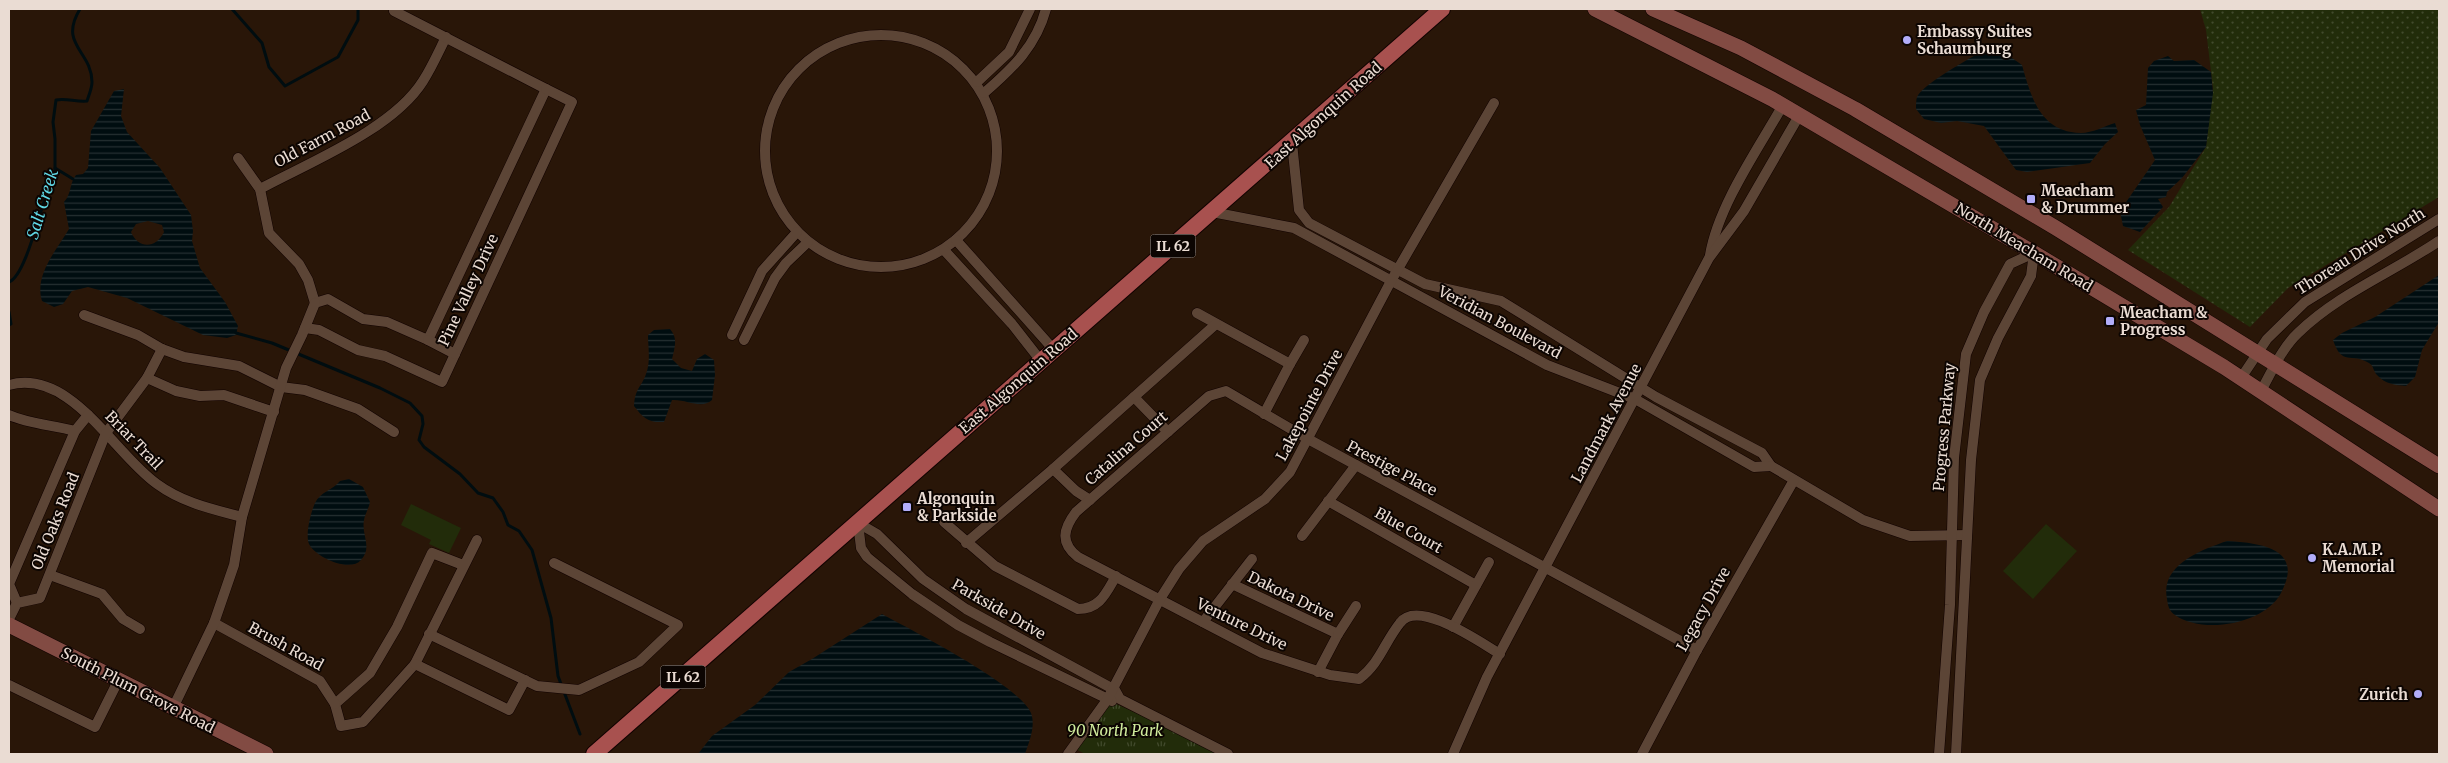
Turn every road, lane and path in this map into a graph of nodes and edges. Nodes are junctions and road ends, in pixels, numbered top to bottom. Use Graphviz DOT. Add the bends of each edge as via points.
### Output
graph roads {
  1 [pos="1030,9"];
  2 [pos="1046,9"];
  3 [pos="1442,9"];
  4 [pos="1595,9"];
  5 [pos="1653,9"];
  6 [pos="394,11"];
  7 [pos="446,37"];
  8 [pos="977,82"];
  9 [pos="546,89"];
  10 [pos="984,93"];
  11 [pos="1494,103"];
  12 [pos="1783,105"];
  13 [pos="1800,114"];
  14 [pos="1292,143"];
  15 [pos="238,158"];
  16 [pos="260,189"];
  17 [pos="1212,212"];
  18 [pos="2439,219"];
  19 [pos="797,232"];
  20 [pos="956,240"];
  21 [pos="2439,241"];
  22 [pos="808,242"];
  23 [pos="944,250"];
  24 [pos="2034,253"];
  25 [pos="1709,258"];
  26 [pos="1398,270"];
  27 [pos="1391,281"];
  28 [pos="315,302"];
  29 [pos="1197,313"];
  30 [pos="84,315"];
  31 [pos="1216,324"];
  32 [pos="304,331"];
  33 [pos="732,335"];
  34 [pos="428,340"];
  35 [pos="744,340"];
  36 [pos="1304,340"];
  37 [pos="162,349"];
  38 [pos="1054,350"];
  39 [pos="2258,352"];
  40 [pos="455,354"];
  41 [pos="1041,361"];
  42 [pos="1290,364"];
  43 [pos="2276,364"];
  44 [pos="148,378"];
  45 [pos="2241,378"];
  46 [pos="9,386"];
  47 [pos="281,387"];
  48 [pos="1642,387"];
  49 [pos="1226,390"];
  50 [pos="2261,391"];
  51 [pos="1134,397"];
  52 [pos="1635,399"];
  53 [pos="274,412"];
  54 [pos="1264,414"];
  55 [pos="9,415"];
  56 [pos="88,415"];
  57 [pos="75,431"];
  58 [pos="106,432"];
  59 [pos="394,432"];
  60 [pos="1168,432"];
  61 [pos="1308,439"];
  62 [pos="1356,465"];
  63 [pos="1771,466"];
  64 [pos="2439,466"];
  65 [pos="1053,469"];
  66 [pos="1794,480"];
  67 [pos="1090,500"];
  68 [pos="1328,501"];
  69 [pos="2439,509"];
  70 [pos="242,516"];
  71 [pos="944,522"];
  72 [pos="858,523"];
  73 [pos="1967,534"];
  74 [pos="1952,535"];
  75 [pos="1302,536"];
  76 [pos="477,540"];
  77 [pos="966,543"];
  78 [pos="1066,544"];
  79 [pos="1252,559"];
  80 [pos="1489,562"];
  81 [pos="554,563"];
  82 [pos="463,565"];
  83 [pos="1548,567"];
  84 [pos="50,575"];
  85 [pos="1116,576"];
  86 [pos="1232,584"];
  87 [pos="1476,585"];
  88 [pos="1160,599"];
  89 [pos="17,603"];
  90 [pos="1356,606"];
  91 [pos="9,619"];
  92 [pos="1203,622"];
  93 [pos="214,623"];
  94 [pos="9,625"];
  95 [pos="1453,627"];
  96 [pos="140,629"];
  97 [pos="429,634"];
  98 [pos="1338,634"];
  99 [pos="1698,650"];
  100 [pos="1500,654"];
  101 [pos="415,664"];
  102 [pos="1318,672"];
  103 [pos="119,679"];
  104 [pos="525,680"];
  105 [pos="9,685"];
  106 [pos="1113,688"];
  107 [pos="1120,699"];
  108 [pos="1107,700"];
  109 [pos="335,704"];
  110 [pos="173,708"];
  111 [pos="266,754"];
  112 [pos="594,754"];
  113 [pos="1068,754"];
  114 [pos="1228,754"];
  115 [pos="1453,754"];
  116 [pos="1642,754"];
  117 [pos="1939,754"];
  118 [pos="1956,754"];
  1 -- 8 [label="street" via="1009,52"];
  2 -- 10 [label="street" via="1026,53"];
  3 -- 14 [label="main road, East Algonquin Road / IL 62"];
  4 -- 12 [label="main road, North Meacham Road"];
  5 -- 39 [label="main road" via="1741,48 1847,104"];
  6 -- 7 [label="street, Pine Valley Drive"];
  7 -- 9 [label="street, Pine Valley Drive"];
  7 -- 16 [label="street, Old Farm Road" via="423,82 380,125"];
  8 -- 10 [label="street"];
  8 -- 19 [label="street" via="956,64 912,39 881,34 835,45 800,66 788,80 770,117 764,160 778,205"];
  9 -- 34 [label="street, Pine Valley Drive"];
  9 -- 40 [label="street, Pine Valley Drive" via="572,102"];
  10 -- 20 [label="street" via="996,130 995,168 982,206"];
  11 -- 26 [label="street, Lakepointe Drive"];
  12 -- 13 [label="main road, North Meacham Road"];
  12 -- 25 [label="street" via="1728,204 1713,238"];
  13 -- 24 [label="main road, North Meacham Road"];
  13 -- 25 [label="street, Landmark Avenue" via="1744,211"];
  14 -- 17 [label="main road, East Algonquin Road / IL 62"];
  14 -- 26 [label="street, Veridian Boulevard" via="1299,210 1309,223"];
  15 -- 16 [label="street"];
  16 -- 28 [label="street" via="269,233 299,264"];
  17 -- 27 [label="street, Veridian Boulevard" via="1294,228"];
  17 -- 38 [label="main road, East Algonquin Road / IL 62"];
  18 -- 39 [label="street, Thoreau Drive North" via="2305,302"];
  19 -- 22 [label="street"];
  19 -- 33 [label="street" via="762,271"];
  20 -- 23 [label="street"];
  20 -- 38 [label="street"];
  21 -- 43 [label="street" via="2318,315 2297,334"];
  22 -- 23 [label="street" via="844,262 884,268"];
  22 -- 35 [label="street" via="775,278"];
  23 -- 41 [label="street" via="1012,324"];
  24 -- 45 [label="main road, North Meacham Road"];
  24 -- 73 [label="street, Progress Parkway" via="2027,284 1980,380"];
  24 -- 74 [label="street, Progress Parkway" via="2010,264 1966,354 1954,458"];
  25 -- 48 [label="street, Landmark Avenue"];
  26 -- 27 [label="street, Lakepointe Drive"];
  26 -- 48 [label="street, Veridian Boulevard" via="1426,284 1501,301"];
  27 -- 52 [label="street, Veridian Boulevard" via="1547,365"];
  27 -- 61 [label="street, Lakepointe Drive"];
  28 -- 32 [label="street"];
  28 -- 34 [label="street, Pine Valley Drive" via="328,299 363,319 387,322"];
  29 -- 31 [label="street"];
  30 -- 37 [label="street" via="138,335"];
  31 -- 42 [label="street"];
  31 -- 51 [label="street"];
  32 -- 40 [label="street, Pine Valley Drive" via="319,330 358,350 385,356 442,382"];
  32 -- 47 [label="street" via="286,368"];
  34 -- 40 [label="street"];
  36 -- 42 [label="street"];
  37 -- 44 [label="street, Old Oaks Road"];
  37 -- 47 [label="street" via="184,358 239,366"];
  38 -- 41 [label="main road, East Algonquin Road / IL 62"];
  39 -- 43 [label="main road"];
  39 -- 45 [label="street, Thoreau Drive North"];
  41 -- 72 [label="main road, East Algonquin Road / IL 62"];
  42 -- 54 [label="street"];
  43 -- 50 [label="street"];
  43 -- 64 [label="main road"];
  44 -- 53 [label="street" via="176,391 200,396 224,395"];
  44 -- 58 [label="street, Old Oaks Road"];
  45 -- 50 [label="main road, North Meacham Road"];
  46 -- 56 [label="street, Briar Trail" via="39,384 54,390"];
  47 -- 53 [label="street"];
  47 -- 59 [label="street" via="305,390 358,409"];
  48 -- 52 [label="street, Landmark Avenue"];
  48 -- 63 [label="street, Veridian Boulevard" via="1762,453"];
  49 -- 54 [label="street, Prestige Place"];
  49 -- 60 [label="street, Catalina Court" via="1209,396"];
  50 -- 69 [label="main road, North Meacham Road"];
  51 -- 60 [label="street"];
  51 -- 65 [label="street"];
  52 -- 63 [label="street, Veridian Boulevard" via="1754,467"];
  52 -- 83 [label="street, Landmark Avenue"];
  53 -- 70 [label="street"];
  54 -- 61 [label="street, Prestige Place"];
  55 -- 57 [label="street"];
  56 -- 57 [label="street, Old Oaks Road"];
  56 -- 58 [label="street, Briar Trail"];
  57 -- 89 [label="street, Old Oaks Road" via="9,584"];
  58 -- 70 [label="street, Briar Trail" via="156,484 188,502"];
  58 -- 84 [label="street, Old Oaks Road"];
  60 -- 67 [label="street, Catalina Court"];
  61 -- 62 [label="street, Prestige Place"];
  61 -- 88 [label="street, Lakepointe Drive" via="1290,472 1271,493 1203,541 1179,569"];
  62 -- 68 [label="street"];
  62 -- 83 [label="street, Prestige Place"];
  63 -- 66 [label="street, Veridian Boulevard"];
  65 -- 67 [label="street"];
  65 -- 77 [label="street"];
  66 -- 74 [label="street, Veridian Boulevard" via="1863,520 1910,536"];
  66 -- 99 [label="street, Legacy Drive"];
  67 -- 78 [label="street, Catalina Court" via="1070,521 1065,534"];
  68 -- 75 [label="street"];
  68 -- 87 [label="street, Blue Court"];
  70 -- 93 [label="street" via="234,565"];
  71 -- 77 [label="street"];
  72 -- 106 [label="street, Parkside Drive" via="877,534 952,600"];
  72 -- 108 [label="street, Parkside Drive" via="861,548 867,557 912,594 966,629"];
  72 -- 112 [label="main road, East Algonquin Road / IL 62"];
  73 -- 74 [label="street, Veridian Boulevard"];
  73 -- 118 [label="street, Progress Parkway"];
  74 -- 117 [label="street, Progress Parkway"];
  76 -- 82 [label="street"];
  77 -- 85 [label="street" via="994,566 1078,609 1089,609 1100,603"];
  78 -- 85 [label="street, Venture Drive" via="1078,557"];
  79 -- 86 [label="street, Dakota Drive"];
  80 -- 87 [label="street"];
  81 -- 104 [label="street" via="678,625 639,662 579,690 545,688"];
  82 -- 97 [label="street"];
  82 -- 109 [label="street" via="432,553 397,627 370,673"];
  83 -- 99 [label="street, Prestige Place"];
  83 -- 100 [label="street, Landmark Avenue"];
  84 -- 89 [label="street, Old Oaks Road" via="40,598"];
  84 -- 96 [label="street" via="102,594 123,618"];
  85 -- 88 [label="street, Venture Drive"];
  86 -- 92 [label="street, Dakota Drive"];
  86 -- 98 [label="street, Dakota Drive"];
  87 -- 95 [label="street"];
  88 -- 92 [label="street, Venture Drive"];
  88 -- 106 [label="street, Lakepointe Drive"];
  89 -- 91 [label="street"];
  90 -- 98 [label="street, Dakota Drive"];
  92 -- 102 [label="street, Venture Drive" via="1262,653"];
  93 -- 109 [label="street, Brush Road" via="320,681"];
  93 -- 110 [label="street"];
  94 -- 103 [label="main road, South Plum Grove Road"];
  95 -- 100 [label="street, Venture Drive"];
  95 -- 102 [label="street, Venture Drive" via="1438,619 1416,615 1401,621 1372,669 1359,679"];
  97 -- 101 [label="street"];
  97 -- 104 [label="street"];
  98 -- 102 [label="street, Dakota Drive"];
  99 -- 116 [label="street, Legacy Drive"];
  100 -- 115 [label="street, Landmark Avenue"];
  101 -- 104 [label="street" via="509,710"];
  101 -- 109 [label="street, Brush Road" via="363,722 341,726"];
  103 -- 105 [label="street" via="95,727"];
  103 -- 110 [label="main road, South Plum Grove Road"];
  106 -- 107 [label="street, Parkside Drive"];
  106 -- 108 [label="street, Lakepointe Drive"];
  107 -- 108 [label="street"];
  107 -- 114 [label="street"];
  108 -- 113 [label="street"];
  110 -- 111 [label="main road, South Plum Grove Road"];
}
